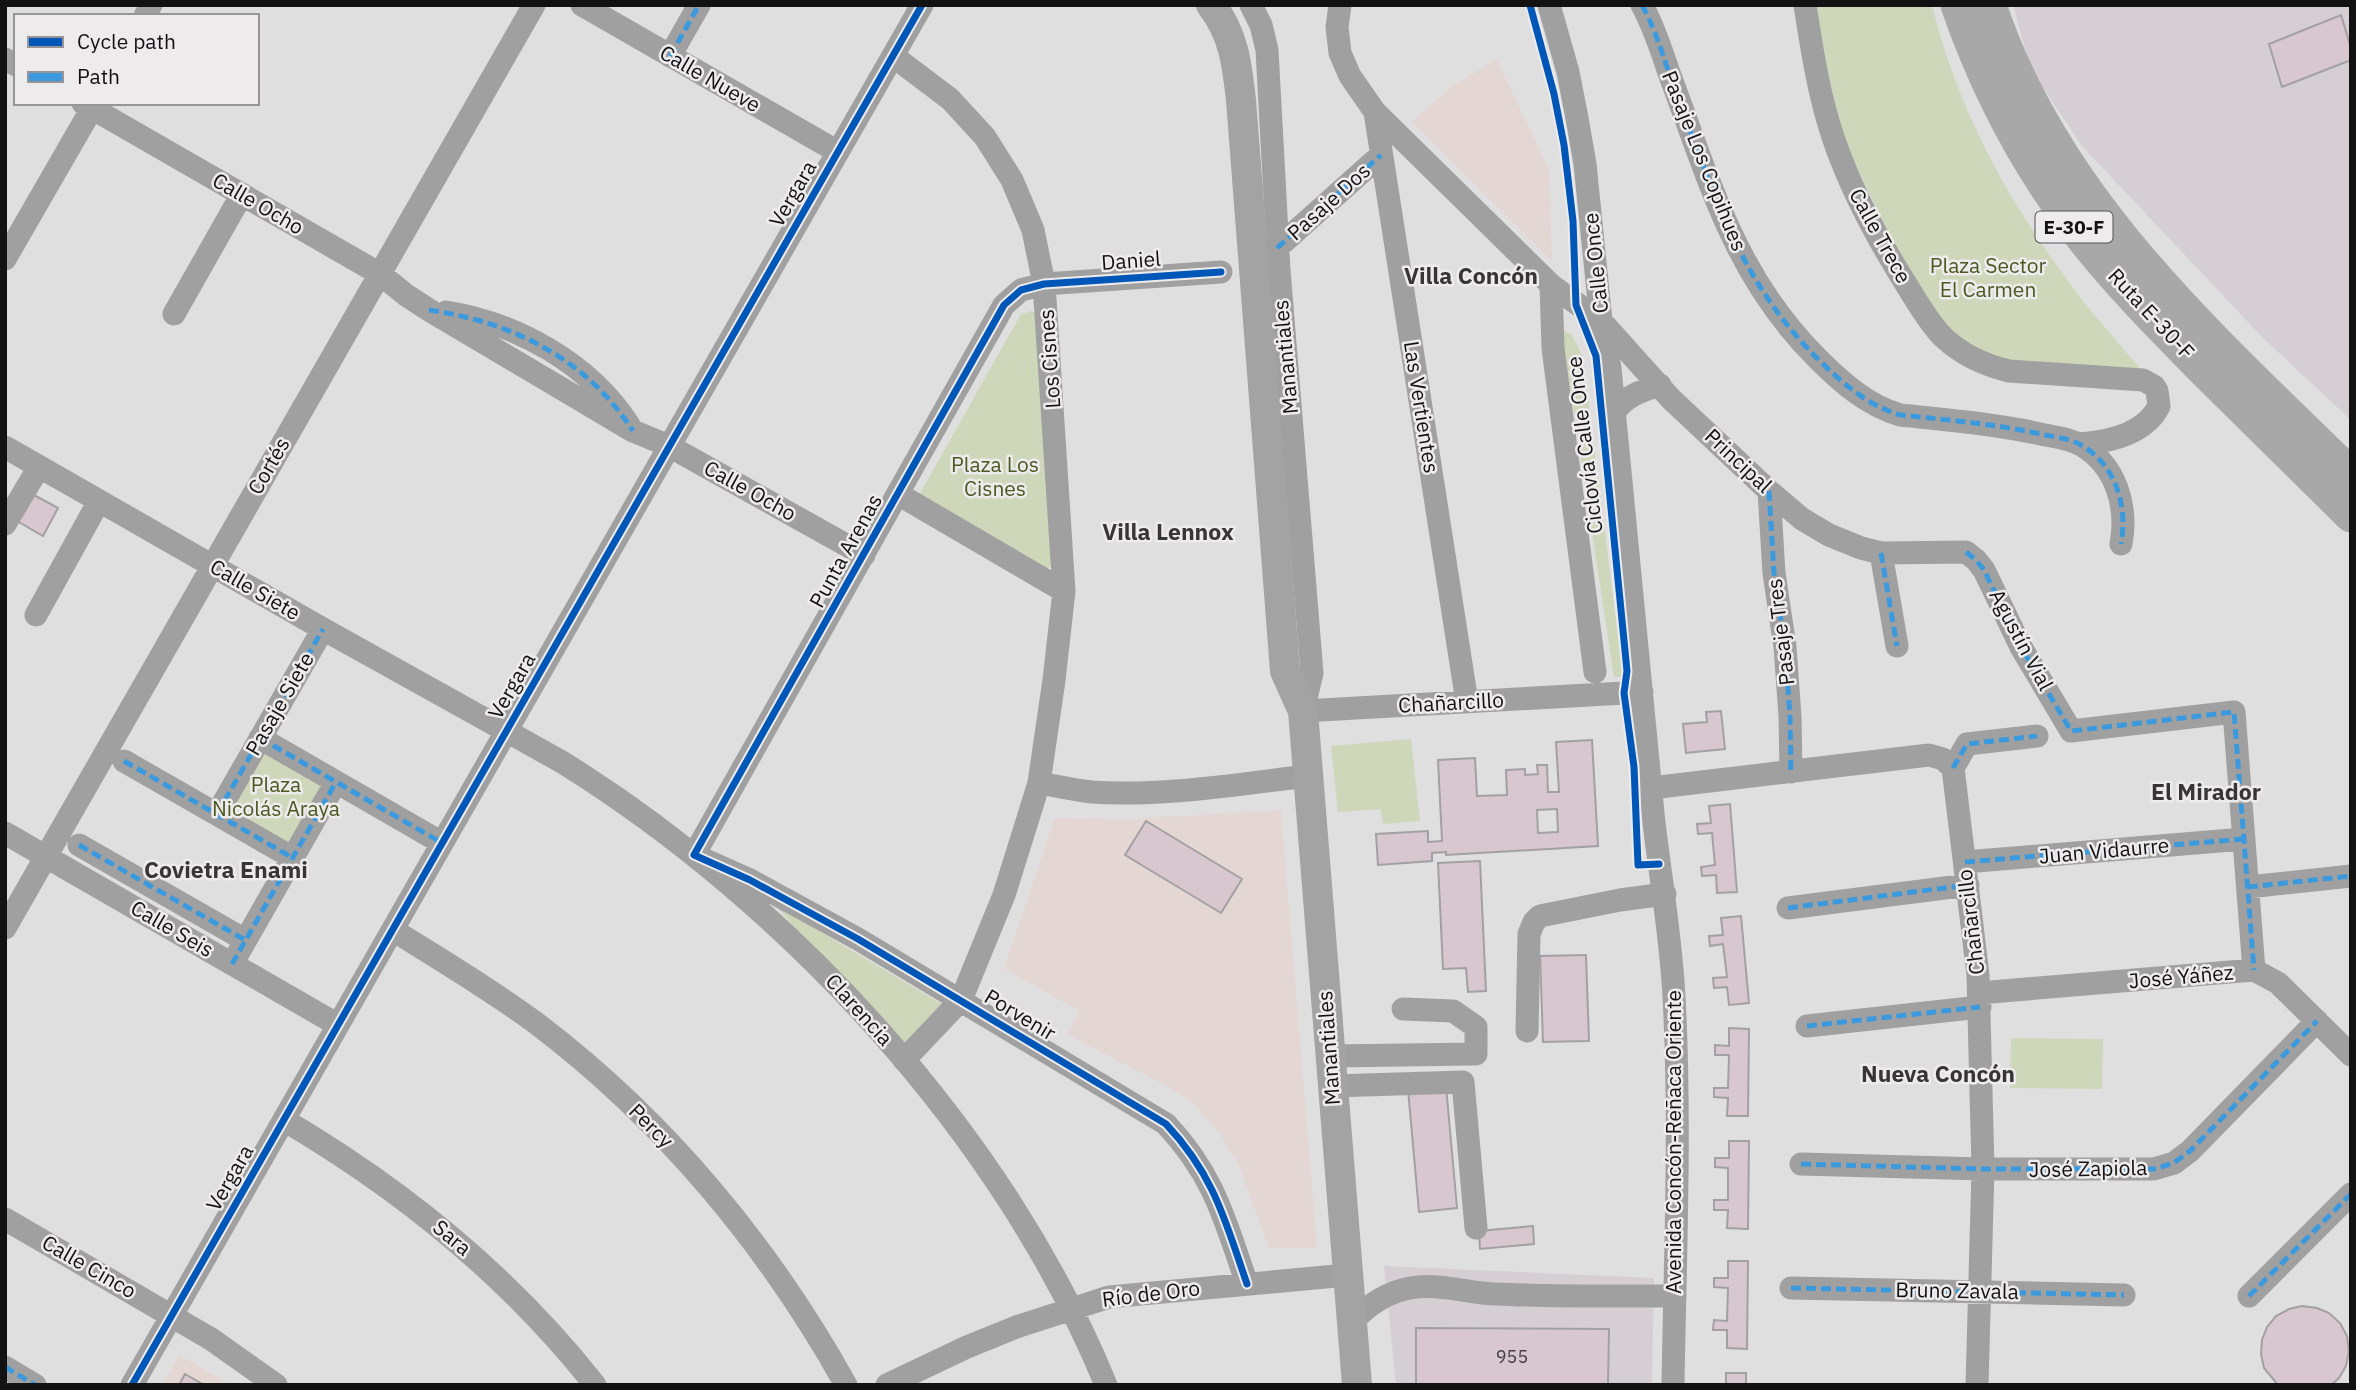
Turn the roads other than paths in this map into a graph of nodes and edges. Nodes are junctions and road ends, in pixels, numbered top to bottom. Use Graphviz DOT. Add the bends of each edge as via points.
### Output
graph roads {
  1 [pos="534,5"];
  2 [pos="582,5"];
  3 [pos="699,5"];
  4 [pos="922,5"];
  5 [pos="1211,5"];
  6 [pos="1251,5"];
  7 [pos="1340,5"];
  8 [pos="1549,5"];
  9 [pos="1642,5"];
  10 [pos="1805,5"];
  11 [pos="1957,5"];
  12 [pos="1990,5"];
  13 [pos="670,56"];
  14 [pos="893,56"];
  15 [pos="90,105"];
  16 [pos="1375,112"];
  17 [pos="838,152"];
  18 [pos="1381,155"];
  19 [pos="242,194"];
  20 [pos="1277,248"];
  21 [pos="5,259"];
  22 [pos="1221,272"];
  23 [pos="380,274"];
  24 [pos="1044,284"];
  25 [pos="1551,285"];
  26 [pos="174,314"];
  27 [pos="1601,321"];
  28 [pos="1660,385"];
  29 [pos="1614,413"];
  30 [pos="2079,444"];
  31 [pos="669,446"];
  32 [pos="5,447"];
  33 [pos="39,467"];
  34 [pos="2351,474"];
  35 [pos="1769,491"];
  36 [pos="898,494"];
  37 [pos="99,501"];
  38 [pos="2351,516"];
  39 [pos="5,524"];
  40 [pos="2121,544"];
  41 [pos="1966,552"];
  42 [pos="1881,553"];
  43 [pos="864,555"];
  44 [pos="212,566"];
  45 [pos="1064,591"];
  46 [pos="36,615"];
  47 [pos="323,629"];
  48 [pos="1897,646"];
  49 [pos="1595,672"];
  50 [pos="1642,692"];
  51 [pos="1467,702"];
  52 [pos="1303,711"];
  53 [pos="506,732"];
  54 [pos="2037,736"];
  55 [pos="260,738"];
  56 [pos="124,761"];
  57 [pos="1953,768"];
  58 [pos="1791,772"];
  59 [pos="1308,776"];
  60 [pos="337,782"];
  61 [pos="1039,783"];
  62 [pos="1651,788"];
  63 [pos="217,814"];
  64 [pos="5,833"];
  65 [pos="2244,839"];
  66 [pos="442,843"];
  67 [pos="79,845"];
  68 [pos="694,855"];
  69 [pos="46,856"];
  70 [pos="293,858"];
  71 [pos="1965,862"];
  72 [pos="2351,876"];
  73 [pos="1968,885"];
  74 [pos="2248,887"];
  75 [pos="1665,894"];
  76 [pos="1788,908"];
  77 [pos="5,928"];
  78 [pos="393,930"];
  79 [pos="245,940"];
  80 [pos="232,964"];
  81 [pos="2254,970"];
  82 [pos="961,1000"];
  83 [pos="1980,1000"];
  84 [pos="1403,1009"];
  85 [pos="2317,1021"];
  86 [pos="338,1025"];
  87 [pos="1807,1026"];
  88 [pos="1527,1031"];
  89 [pos="2351,1055"];
  90 [pos="1330,1056"];
  91 [pos="904,1060"];
  92 [pos="1332,1086"];
  93 [pos="284,1120"];
  94 [pos="1801,1164"];
  95 [pos="1983,1169"];
  96 [pos="2351,1195"];
  97 [pos="5,1219"];
  98 [pos="1476,1228"];
  99 [pos="1347,1275"];
  100 [pos="1247,1284"];
  101 [pos="1791,1288"];
  102 [pos="1980,1291"];
  103 [pos="2124,1295"];
  104 [pos="1675,1296"];
  105 [pos="2249,1296"];
  106 [pos="1072,1308"];
  107 [pos="172,1315"];
  108 [pos="1351,1323"];
  109 [pos="5,1367"];
  110 [pos="35,1385"];
  111 [pos="132,1385"];
  112 [pos="276,1385"];
  113 [pos="595,1385"];
  114 [pos="846,1385"];
  115 [pos="887,1385"];
  116 [pos="1106,1385"];
  117 [pos="1357,1385"];
  118 [pos="1674,1385"];
  119 [pos="1978,1385"];
  1 -- 23 [label="street, Cortés"];
  2 -- 13 [label="street, Calle Nueve"];
  3 -- 13 [label="street"];
  4 -- 14 [label="street, Vergara"];
  5 -- 52 [label="main road, Manantiales" via="1226,28 1236,61 1285,671"];
  6 -- 20 [label="street, Manantiales" via="1268,50"];
  7 -- 16 [label="street, Principal" via="1340,53"];
  8 -- 27 [label="street, Calle Once" via="1581,141"];
  9 -- 30 [label="street, Pasaje Los Copihues" via="1737,250 1769,302 1806,347 1860,396 1886,411 2019,429"];
  10 -- 30 [label="street, Calle Trece" via="1828,122 1845,171 1886,253 1942,336 1972,358 1996,368 2143,380 2154,386 2159,406 2151,418 2112,439"];
  11 -- 38 [label="highway, Ruta E-30-F / E-30-F" via="1999,106 2040,179 2082,238 2156,323"];
  12 -- 34 [label="highway, Ruta E-30-F / E-30-F" via="2032,104 2094,203 2160,282"];
  13 -- 17 [label="street, Calle Nueve"];
  14 -- 17 [label="street, Vergara"];
  14 -- 24 [label="street, Los Cisnes" via="950,99 985,136 1018,192 1033,230"];
  15 -- 19 [label="street, Calle Ocho"];
  15 -- 21 [label="street"];
  16 -- 18 [label="street, Las Vertientes"];
  16 -- 25 [label="street, Principal"];
  17 -- 31 [label="street, Vergara"];
  18 -- 20 [label="street, Pasaje Dos"];
  18 -- 51 [label="street, Las Vertientes"];
  19 -- 23 [label="street, Calle Ocho"];
  19 -- 26 [label="street"];
  20 -- 52 [label="street, Manantiales" via="1312,673"];
  22 -- 24 [label="street, Daniel"];
  23 -- 31 [label="street, Calle Ocho" via="429,310 473,318 551,352 597,384 634,431"];
  23 -- 44 [label="street, Cortés"];
  24 -- 36 [label="street, Punta Arenas" via="1021,290 1004,305"];
  24 -- 45 [label="street, Los Cisnes"];
  25 -- 27 [label="street, Principal"];
  25 -- 49 [label="street" via="1553,348"];
  27 -- 28 [label="street, Principal"];
  27 -- 29 [label="street, Calle Once"];
  28 -- 29 [label="street" via="1638,392 1620,403"];
  28 -- 35 [label="street, Principal"];
  29 -- 50 [label="street, Calle Once"];
  30 -- 40 [label="street, Pasaje Los Copihues" via="2103,464 2119,492 2124,519"];
  31 -- 43 [label="street, Calle Ocho"];
  31 -- 53 [label="street, Vergara"];
  32 -- 33 [label="street, Calle Siete"];
  33 -- 37 [label="street, Calle Siete"];
  33 -- 39 [label="street"];
  35 -- 42 [label="street, Principal" via="1829,535"];
  35 -- 58 [label="street, Pasaje Tres" via="1785,647"];
  36 -- 43 [label="street, Punta Arenas"];
  36 -- 45 [label="street"];
  37 -- 44 [label="street, Calle Siete"];
  37 -- 46 [label="street" via="60,591"];
  41 -- 42 [label="street, Principal"];
  41 -- 65 [label="street, Agustín Vial" via="1984,570 2021,647 2071,731 2234,712"];
  42 -- 48 [label="street"];
  43 -- 68 [label="street, Punta Arenas"];
  44 -- 47 [label="street, Calle Siete"];
  44 -- 69 [label="street, Cortés"];
  45 -- 61 [label="street, Los Cisnes"];
  47 -- 53 [label="street, Calle Siete"];
  47 -- 55 [label="street, Pasaje Siete"];
  50 -- 51 [label="street, Chañarcillo"];
  50 -- 62 [label="street, Avenida Concón-Reñaca Oriente"];
  51 -- 52 [label="street, Chañarcillo"];
  52 -- 59 [label="main road, Manantiales"];
  53 -- 66 [label="street, Vergara"];
  53 -- 68 [label="street, Clarencia" via="593,782"];
  54 -- 57 [label="street" via="1967,744"];
  55 -- 60 [label="street"];
  55 -- 63 [label="street, Pasaje Siete"];
  56 -- 63 [label="street"];
  57 -- 58 [label="street" via="1929,755"];
  57 -- 71 [label="street, Chañarcillo"];
  58 -- 62 [label="street"];
  59 -- 61 [label="street" via="1155,791 1092,792"];
  59 -- 90 [label="main road, Manantiales"];
  60 -- 66 [label="street"];
  60 -- 70 [label="street"];
  61 -- 82 [label="street, Los Cisnes" via="1004,895"];
  62 -- 75 [label="street, Avenida Concón-Reñaca Oriente"];
  63 -- 70 [label="street"];
  64 -- 69 [label="street, Calle Seis"];
  65 -- 71 [label="street, Juan Vidaurre"];
  65 -- 74 [label="street"];
  66 -- 78 [label="street, Vergara"];
  67 -- 79 [label="street, Calle Seis"];
  68 -- 82 [label="street, Porvenir" via="750,880"];
  68 -- 91 [label="street, Clarencia" via="819,967"];
  69 -- 77 [label="street, Cortés"];
  69 -- 80 [label="street, Calle Seis"];
  70 -- 79 [label="street"];
  71 -- 73 [label="street, Chañarcillo"];
  72 -- 74 [label="street"];
  73 -- 76 [label="street"];
  73 -- 83 [label="street, Chañarcillo"];
  74 -- 81 [label="street"];
  75 -- 88 [label="street" via="1537,918 1529,934"];
  75 -- 104 [label="street, Avenida Concón-Reñaca Oriente" via="1677,1046"];
  78 -- 86 [label="street, Vergara"];
  78 -- 114 [label="street, Percy" via="536,1023 649,1122 763,1254"];
  79 -- 80 [label="street"];
  80 -- 86 [label="street, Calle Seis"];
  81 -- 83 [label="street, José Yáñez"];
  81 -- 85 [label="street, José Yáñez" via="2278,983"];
  82 -- 91 [label="street, Los Cisnes"];
  82 -- 100 [label="street, Porvenir" via="1166,1124 1210,1183"];
  83 -- 87 [label="street, José Yáñez"];
  83 -- 95 [label="street, Chañarcillo"];
  84 -- 90 [label="street" via="1453,1011 1476,1027 1476,1054"];
  85 -- 89 [label="street, José Yáñez"];
  85 -- 95 [label="street, José Zapiola" via="2174,1163 2154,1169"];
  86 -- 93 [label="street, Vergara"];
  90 -- 92 [label="main road, Manantiales"];
  91 -- 106 [label="street, Clarencia" via="995,1181"];
  92 -- 98 [label="street" via="1463,1082"];
  92 -- 99 [label="main road, Manantiales"];
  93 -- 107 [label="street, Vergara"];
  93 -- 113 [label="street, Sara" via="373,1175 453,1237 527,1306"];
  94 -- 95 [label="street, José Zapiola"];
  95 -- 102 [label="street, Chañarcillo"];
  96 -- 105 [label="street"];
  97 -- 107 [label="street, Calle Cinco"];
  99 -- 100 [label="street, Río de Oro"];
  99 -- 108 [label="main road, Manantiales"];
  100 -- 106 [label="street, Río de Oro" via="1109,1297"];
  101 -- 102 [label="street, Bruno Zavala"];
  102 -- 103 [label="street, Bruno Zavala"];
  102 -- 119 [label="street, Chañarcillo"];
  104 -- 108 [label="street" via="1409,1288 1383,1297"];
  104 -- 118 [label="street, Avenida Concón-Reñaca Oriente"];
  106 -- 115 [label="street, Río de Oro" via="967,1347"];
  106 -- 116 [label="street, Clarencia"];
  107 -- 111 [label="street, Vergara"];
  107 -- 112 [label="street, Calle Cinco"];
  108 -- 117 [label="main road, Manantiales"];
  109 -- 110 [label="street"];
}
